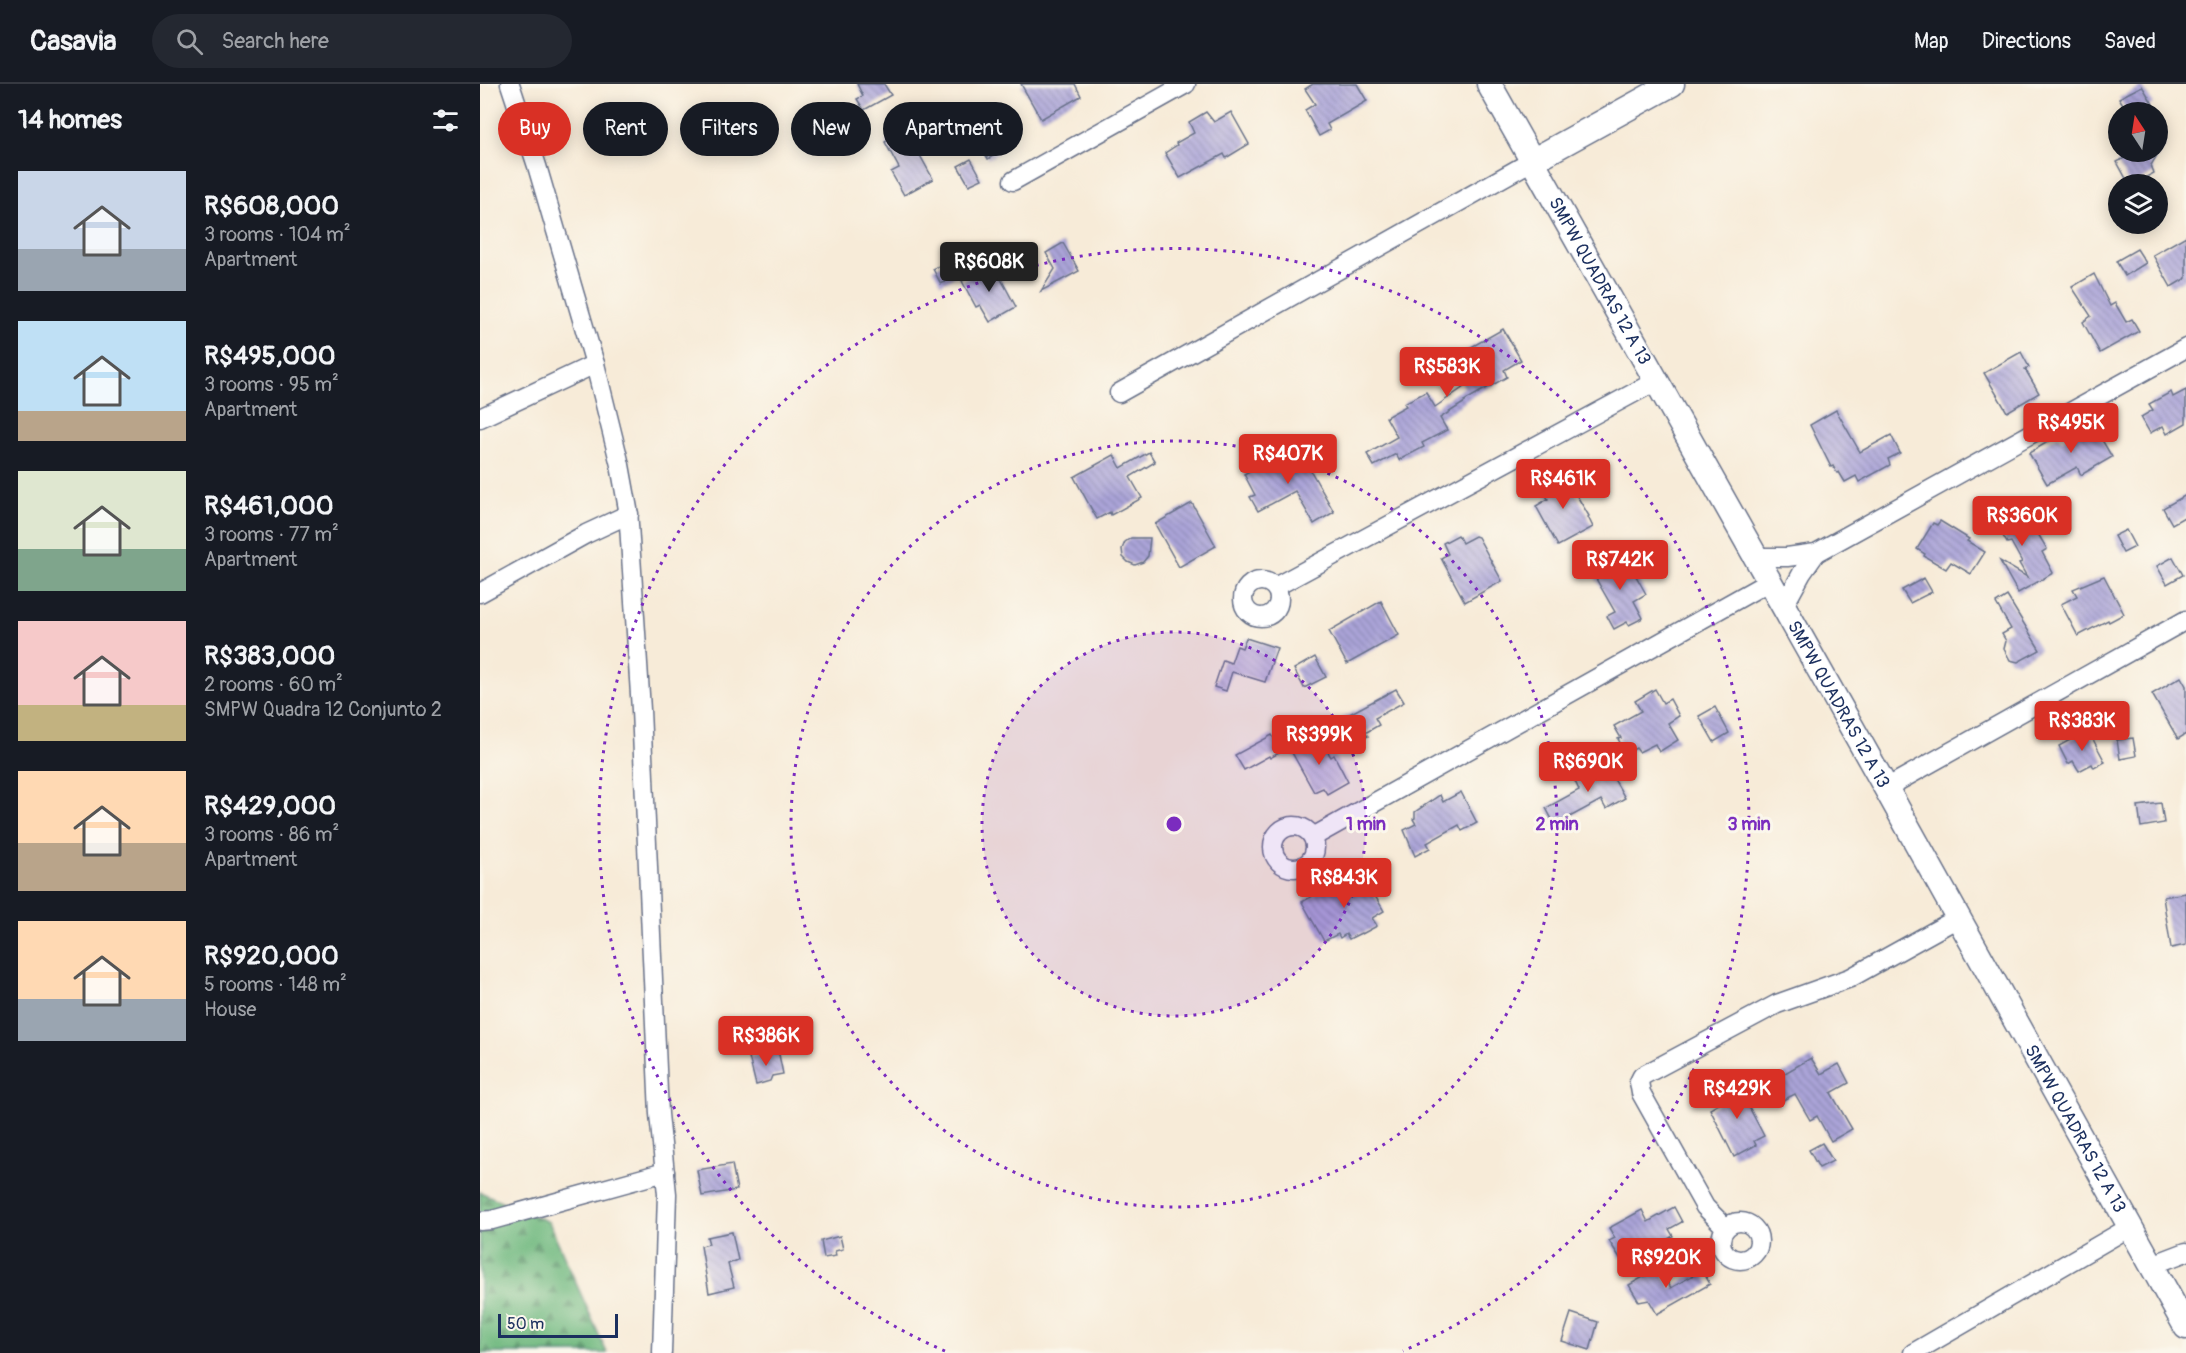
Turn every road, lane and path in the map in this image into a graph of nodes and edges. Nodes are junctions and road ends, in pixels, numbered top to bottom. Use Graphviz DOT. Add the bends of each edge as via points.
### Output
graph roads {
  1 [pos="510,84"];
  2 [pos="1186,84"];
  3 [pos="1489,84"];
  4 [pos="1671,84"];
  5 [pos="1532,161"];
  6 [pos="1013,181"];
  7 [pos="2186,348"];
  8 [pos="595,364"];
  9 [pos="1656,381"];
  10 [pos="1119,393"];
  11 [pos="480,418"];
  12 [pos="628,514"];
  13 [pos="1816,553"];
  14 [pos="1756,557"];
  15 [pos="1770,581"];
  16 [pos="1275,587"];
  17 [pos="480,593"];
  18 [pos="1784,606"];
  19 [pos="2186,620"];
  20 [pos="1886,788"];
  21 [pos="1313,837"];
  22 [pos="1958,918"];
  23 [pos="665,1172"];
  24 [pos="480,1221"];
  25 [pos="2130,1227"];
  26 [pos="1726,1228"];
  27 [pos="2186,1252"];
  28 [pos="2152,1265"];
  29 [pos="2186,1326"];
  30 [pos="662,1353"];
  31 [pos="1913,1353"];
  1 -- 8 [label="street"];
  2 -- 6 [label="street"];
  3 -- 5 [label="street, SMPW QUADRAS 12 A 13"];
  4 -- 5 [label="street"];
  5 -- 9 [label="street, SMPW QUADRAS 12 A 13"];
  5 -- 10 [label="street"];
  7 -- 13 [label="street"];
  8 -- 11 [label="street"];
  8 -- 12 [label="street"];
  9 -- 14 [label="street, SMPW QUADRAS 12 A 13"];
  9 -- 16 [label="street"];
  12 -- 17 [label="street"];
  12 -- 23 [label="street"];
  13 -- 14 [label="street"];
  13 -- 18 [label="street"];
  14 -- 15 [label="street, SMPW QUADRAS 12 A 13"];
  15 -- 18 [label="street, SMPW QUADRAS 12 A 13"];
  15 -- 21 [label="street"];
  18 -- 20 [label="street, SMPW QUADRAS 12 A 13"];
  19 -- 20 [label="street"];
  20 -- 22 [label="street, SMPW QUADRAS 12 A 13"];
  22 -- 25 [label="street, SMPW QUADRAS 12 A 13"];
  22 -- 26 [label="street" via="1850,978 1777,1004 1642,1076 1641,1093 1705,1207"];
  23 -- 24 [label="street"];
  23 -- 30 [label="street"];
  25 -- 28 [label="street, SMPW QUADRAS 12 A 13"];
  25 -- 31 [label="street"];
  27 -- 28 [label="street"];
  28 -- 29 [label="street, SMPW QUADRAS 12 A 13"];
}
